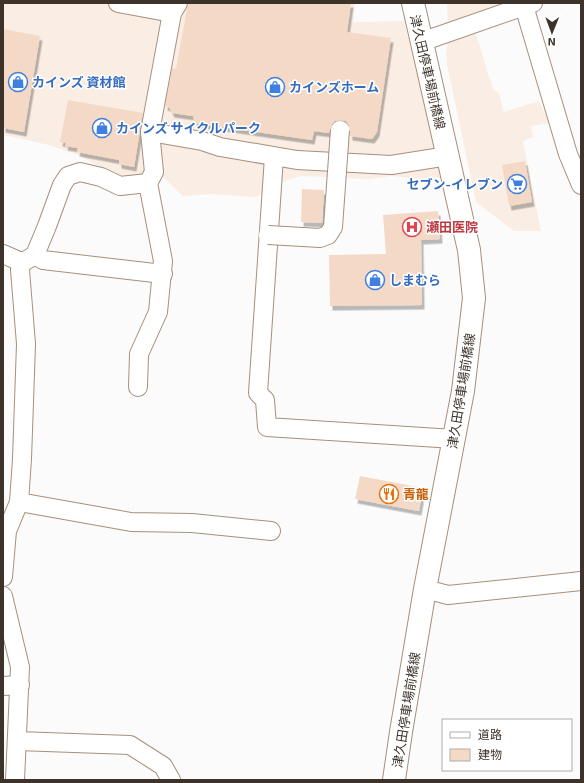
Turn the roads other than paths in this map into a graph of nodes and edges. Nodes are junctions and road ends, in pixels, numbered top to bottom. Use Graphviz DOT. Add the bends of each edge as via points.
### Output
graph roads {
  1 [pos="118,3"];
  2 [pos="413,3"];
  3 [pos="528,4"];
  4 [pos="175,8"];
  5 [pos="421,42"];
  6 [pos="340,130"];
  7 [pos="150,132"];
  8 [pos="274,156"];
  9 [pos="448,156"];
  10 [pos="148,183"];
  11 [pos="581,185"];
  12 [pos="268,235"];
  13 [pos="3,254"];
  14 [pos="28,259"];
  15 [pos="163,274"];
  16 [pos="138,387"];
  17 [pos="454,439"];
  18 [pos="19,502"];
  19 [pos="5,531"];
  20 [pos="271,531"];
  21 [pos="3,577"];
  22 [pos="581,581"];
  23 [pos="426,589"];
  24 [pos="3,596"];
  25 [pos="11,685"];
  26 [pos="17,741"];
  27 [pos="15,780"];
  28 [pos="171,780"];
  29 [pos="394,780"];
  1 -- 4 [label="street"];
  2 -- 5 [label="main road, 津久田停車場前橋線"];
  3 -- 5 [label="street"];
  3 -- 11 [label="street" via="568,154"];
  4 -- 7 [label="street"];
  5 -- 9 [label="main road, 津久田停車場前橋線"];
  6 -- 12 [label="street, bridge" via="333,227 328,235 320,238"];
  7 -- 8 [label="street"];
  7 -- 10 [label="street" via="154,172"];
  8 -- 9 [label="street" via="297,160 391,165"];
  8 -- 12 [label="street"];
  9 -- 17 [label="main road, 津久田停車場前橋線" via="469,250 474,298 463,391"];
  10 -- 14 [label="street" via="120,186 101,177 80,172 68,176 62,185 47,226"];
  10 -- 15 [label="street" via="164,260"];
  12 -- 17 [label="street" via="258,393 266,400 266,427"];
  13 -- 14 [label="street"];
  14 -- 15 [label="street"];
  14 -- 18 [label="street" via="20,270 26,344"];
  15 -- 16 [label="street" via="158,312 139,354"];
  17 -- 23 [label="main road, 津久田停車場前橋線"];
  18 -- 19 [label="street"];
  18 -- 20 [label="street" via="131,522 192,523"];
  19 -- 21 [label="street"];
  22 -- 23 [label="street" via="448,595"];
  23 -- 29 [label="main road, 津久田停車場前橋線"];
  24 -- 25 [label="street" via="20,667"];
  25 -- 26 [label="street"];
  26 -- 27 [label="street"];
  26 -- 28 [label="street" via="130,745 163,766"];
}
